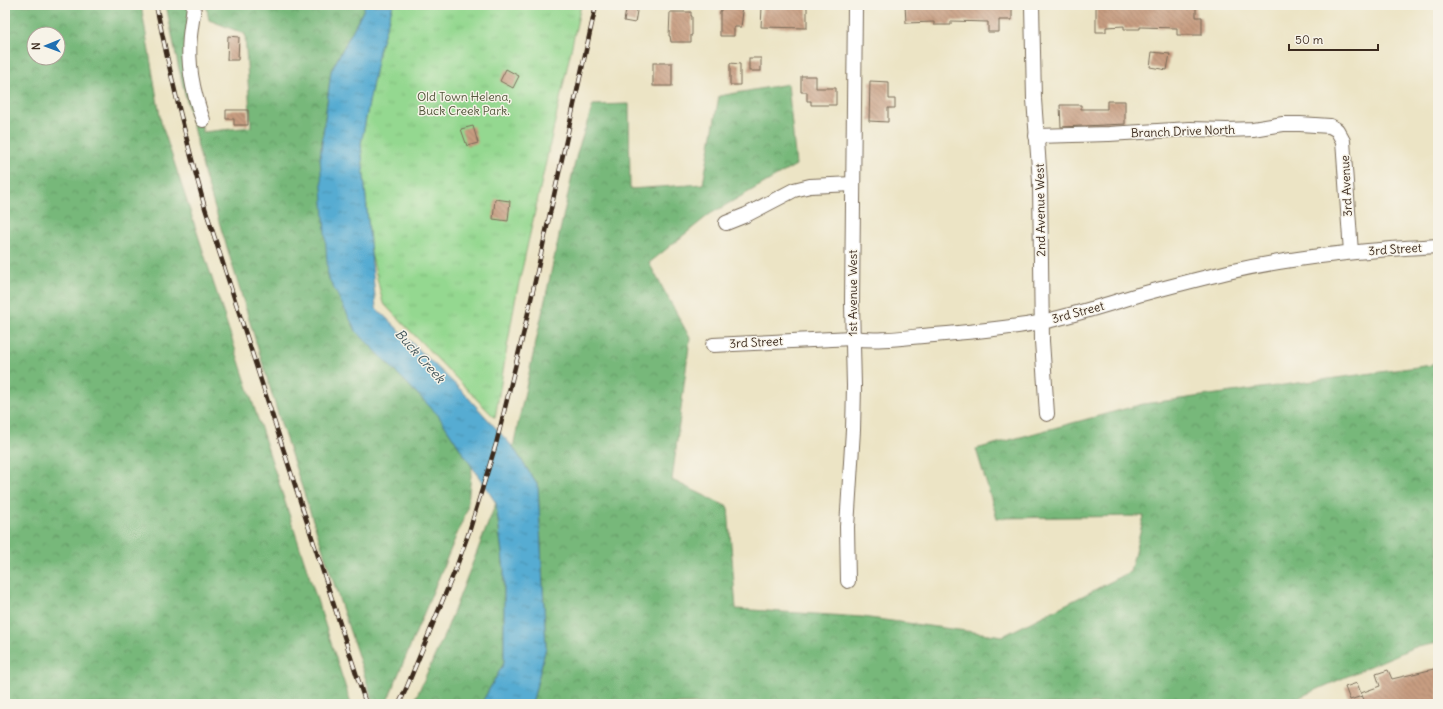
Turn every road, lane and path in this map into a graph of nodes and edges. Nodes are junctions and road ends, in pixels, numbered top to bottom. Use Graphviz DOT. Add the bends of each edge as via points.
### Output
graph roads {
  1 [pos="194,5"];
  2 [pos="855,5"];
  3 [pos="1032,5"];
  4 [pos="203,120"];
  5 [pos="1330,126"];
  6 [pos="1036,136"];
  7 [pos="853,184"];
  8 [pos="726,224"];
  9 [pos="1438,246"];
  10 [pos="1351,252"];
  11 [pos="1042,322"];
  12 [pos="852,338"];
  13 [pos="713,345"];
  14 [pos="1047,414"];
  15 [pos="848,581"];
  1 -- 4 [label="street" via="189,58 196,100"];
  2 -- 7 [label="street, 1st Avenue West"];
  3 -- 6 [label="street, 2nd Avenue West"];
  5 -- 6 [label="street, Branch Drive North" via="1283,124 1253,129 1190,129"];
  5 -- 10 [label="street, 3rd Avenue" via="1337,130 1343,141"];
  6 -- 11 [label="street, 2nd Avenue West" via="1040,182"];
  7 -- 8 [label="street" via="810,186 794,190"];
  7 -- 12 [label="street, 1st Avenue West"];
  9 -- 10 [label="street, 3rd Street"];
  10 -- 11 [label="street, 3rd Street" via="1229,272"];
  11 -- 12 [label="street, 3rd Street" via="994,330 863,340"];
  11 -- 14 [label="street, 2nd Avenue West"];
  12 -- 13 [label="street, 3rd Street"];
  12 -- 15 [label="street, 1st Avenue West" via="854,386 847,527"];
}
